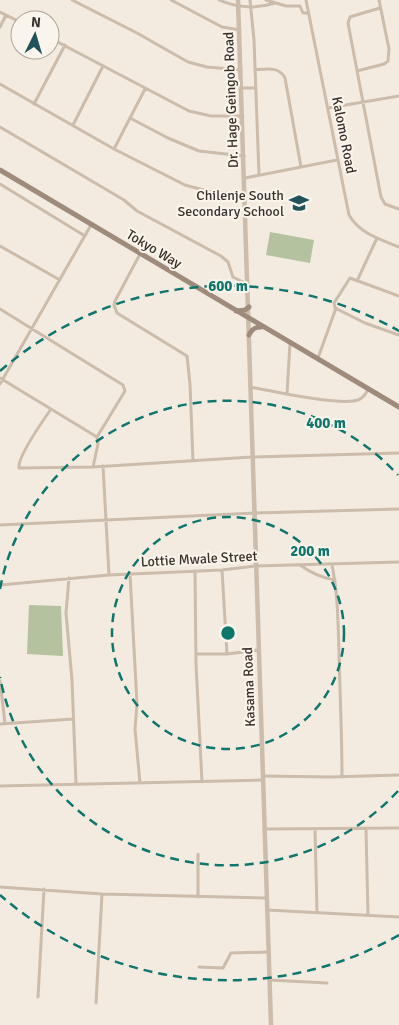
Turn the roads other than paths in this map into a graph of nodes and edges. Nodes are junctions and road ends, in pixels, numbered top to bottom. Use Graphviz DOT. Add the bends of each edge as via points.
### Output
graph roads {
  1 [pos="72,0"];
  2 [pos="171,0"];
  3 [pos="219,0"];
  4 [pos="238,0"];
  5 [pos="250,0"];
  6 [pos="266,0"];
  7 [pos="306,0"];
  8 [pos="379,0"];
  9 [pos="80,2"];
  10 [pos="275,3"];
  11 [pos="239,7"];
  12 [pos="250,7"];
  13 [pos="380,8"];
  14 [pos="0,12"];
  15 [pos="308,13"];
  16 [pos="6,15"];
  17 [pos="10,17"];
  18 [pos="0,26"];
  19 [pos="240,30"];
  20 [pos="60,43"];
  21 [pos="65,45"];
  22 [pos="103,66"];
  23 [pos="241,70"];
  24 [pos="255,70"];
  25 [pos="357,71"];
  26 [pos="0,84"];
  27 [pos="146,88"];
  28 [pos="242,88"];
  29 [pos="256,88"];
  30 [pos="399,96"];
  31 [pos="399,101"];
  32 [pos="364,102"];
  33 [pos="34,104"];
  34 [pos="328,108"];
  35 [pos="243,116"];
  36 [pos="130,118"];
  37 [pos="73,125"];
  38 [pos="0,127"];
  39 [pos="114,149"];
  40 [pos="244,156"];
  41 [pos="337,160"];
  42 [pos="301,167"];
  43 [pos="2,171"];
  44 [pos="259,175"];
  45 [pos="0,178"];
  46 [pos="245,178"];
  47 [pos="0,184"];
  48 [pos="245,194"];
  49 [pos="399,209"];
  50 [pos="91,225"];
  51 [pos="85,236"];
  52 [pos="377,238"];
  53 [pos="0,246"];
  54 [pos="399,247"];
  55 [pos="140,254"];
  56 [pos="60,280"];
  57 [pos="357,280"];
  58 [pos="248,285"];
  59 [pos="399,296"];
  60 [pos="249,306"];
  61 [pos="336,308"];
  62 [pos="0,309"];
  63 [pos="236,311"];
  64 [pos="249,319"];
  65 [pos="262,326"];
  66 [pos="32,328"];
  67 [pos="249,335"];
  68 [pos="399,335"];
  69 [pos="290,343"];
  70 [pos="318,359"];
  71 [pos="1,379"];
  72 [pos="0,384"];
  73 [pos="250,387"];
  74 [pos="368,389"];
  75 [pos="287,394"];
  76 [pos="399,408"];
  77 [pos="51,409"];
  78 [pos="97,437"];
  79 [pos="399,453"];
  80 [pos="252,457"];
  81 [pos="193,461"];
  82 [pos="103,466"];
  83 [pos="93,467"];
  84 [pos="399,509"];
  85 [pos="255,513"];
  86 [pos="105,521"];
  87 [pos="0,524"];
  88 [pos="399,562"];
  89 [pos="300,565"];
  90 [pos="332,565"];
  91 [pos="256,566"];
  92 [pos="195,570"];
  93 [pos="222,570"];
  94 [pos="130,574"];
  95 [pos="109,575"];
  96 [pos="69,578"];
  97 [pos="335,580"];
  98 [pos="0,584"];
  99 [pos="259,650"];
  100 [pos="196,654"];
  101 [pos="227,654"];
  102 [pos="0,681"];
  103 [pos="73,719"];
  104 [pos="0,724"];
  105 [pos="5,724"];
  106 [pos="399,776"];
  107 [pos="342,777"];
  108 [pos="263,778"];
  109 [pos="202,782"];
  110 [pos="140,783"];
  111 [pos="76,784"];
  112 [pos="0,786"];
  113 [pos="399,828"];
  114 [pos="264,829"];
  115 [pos="315,829"];
  116 [pos="366,829"];
  117 [pos="198,854"];
  118 [pos="0,887"];
  119 [pos="44,889"];
  120 [pos="102,894"];
  121 [pos="198,897"];
  122 [pos="266,898"];
  123 [pos="267,910"];
  124 [pos="317,913"];
  125 [pos="368,915"];
  126 [pos="399,917"];
  127 [pos="268,952"];
  128 [pos="199,967"];
  129 [pos="269,980"];
  130 [pos="327,983"];
  131 [pos="38,997"];
  132 [pos="96,1003"];
  133 [pos="271,1025"];
  1 -- 9 [label="street"];
  2 -- 19 [label="street" via="222,27"];
  3 -- 11 [label="street"];
  4 -- 11 [label="street, Dr. Hage Geingob Road"];
  5 -- 12 [label="street"];
  6 -- 10 [label="street"];
  7 -- 15 [label="street, Kalomo Road"];
  8 -- 13 [label="street"];
  9 -- 23 [label="street" via="188,62"];
  10 -- 12 [label="street"];
  10 -- 15 [label="street" via="300,6 303,13"];
  11 -- 12 [label="street"];
  11 -- 19 [label="street, Dr. Hage Geingob Road"];
  12 -- 24 [label="street"];
  13 -- 25 [label="street" via="348,20"];
  13 -- 25 [label="street" via="389,49 388,61"];
  14 -- 16 [label="street"];
  15 -- 34 [label="street, Kalomo Road"];
  16 -- 17 [label="street"];
  16 -- 18 [label="street"];
  19 -- 23 [label="street, Dr. Hage Geingob Road"];
  20 -- 21 [label="street"];
  21 -- 22 [label="street"];
  21 -- 33 [label="street"];
  22 -- 27 [label="street"];
  22 -- 37 [label="street"];
  23 -- 28 [label="street, Dr. Hage Geingob Road"];
  24 -- 29 [label="street"];
  24 -- 42 [label="street" via="278,70 285,78"];
  25 -- 32 [label="street"];
  26 -- 33 [label="street"];
  27 -- 35 [label="street" via="198,114"];
  27 -- 36 [label="street"];
  28 -- 29 [label="street"];
  28 -- 35 [label="street, Dr. Hage Geingob Road"];
  29 -- 44 [label="street"];
  30 -- 31 [label="street"];
  30 -- 32 [label="street"];
  32 -- 34 [label="street"];
  32 -- 49 [label="street" via="380,197 386,204"];
  33 -- 37 [label="street"];
  34 -- 41 [label="street, Kalomo Road"];
  35 -- 40 [label="street, Dr. Hage Geingob Road"];
  36 -- 39 [label="street"];
  36 -- 40 [label="street" via="199,151"];
  37 -- 39 [label="street"];
  38 -- 58 [label="street" via="124,200 137,211 221,256 228,262 233,276"];
  39 -- 48 [label="street" via="197,189"];
  40 -- 46 [label="street, Dr. Hage Geingob Road"];
  41 -- 42 [label="street"];
  41 -- 52 [label="street, Kalomo Road" via="349,216 354,224"];
  42 -- 44 [label="street"];
  43 -- 45 [label="street"];
  43 -- 50 [label="main road, Tokyo Way"];
  44 -- 46 [label="street"];
  46 -- 48 [label="street, Dr. Hage Geingob Road"];
  47 -- 51 [label="street"];
  48 -- 58 [label="street, Dr. Hage Geingob Road"];
  50 -- 51 [label="street"];
  50 -- 55 [label="main road, Tokyo Way"];
  51 -- 56 [label="street"];
  52 -- 54 [label="street, Kalomo Road"];
  52 -- 57 [label="street"];
  53 -- 56 [label="street"];
  55 -- 63 [label="main road, Tokyo Way"];
  55 -- 81 [label="street" via="115,301 114,309 188,356"];
  56 -- 66 [label="street"];
  57 -- 59 [label="street"];
  57 -- 61 [label="street" via="350,278 334,302"];
  58 -- 60 [label="street, Dr. Hage Geingob Road"];
  60 -- 63 [label="main road"];
  60 -- 64 [label="street, Dr. Hage Geingob Road"];
  61 -- 68 [label="street"];
  61 -- 70 [label="street"];
  62 -- 66 [label="street"];
  63 -- 64 [label="main road, Tokyo Way"];
  64 -- 65 [label="main road, Tokyo Way"];
  64 -- 67 [label="street, Kasama Road"];
  65 -- 67 [label="main road" via="256,327"];
  65 -- 69 [label="main road, Tokyo Way"];
  66 -- 71 [label="street"];
  66 -- 78 [label="street" via="123,385 125,391"];
  67 -- 73 [label="street, Kasama Road"];
  69 -- 70 [label="main road, Tokyo Way"];
  69 -- 75 [label="street"];
  70 -- 74 [label="main road, Tokyo Way"];
  71 -- 72 [label="street"];
  71 -- 77 [label="street"];
  73 -- 75 [label="street"];
  73 -- 80 [label="street, Kasama Road"];
  74 -- 75 [label="street" via="362,398 348,401"];
  74 -- 76 [label="main road, Tokyo Way"];
  77 -- 78 [label="street"];
  77 -- 83 [label="street" via="18,467"];
  78 -- 83 [label="street"];
  79 -- 80 [label="street"];
  80 -- 81 [label="street"];
  80 -- 85 [label="street, Kasama Road"];
  81 -- 82 [label="street"];
  82 -- 83 [label="street"];
  82 -- 86 [label="street"];
  84 -- 85 [label="street"];
  85 -- 86 [label="street"];
  85 -- 91 [label="street, Kasama Road"];
  86 -- 87 [label="street"];
  86 -- 95 [label="street"];
  88 -- 90 [label="street, Lottie Mwale Street"];
  89 -- 90 [label="street, Lottie Mwale Street"];
  89 -- 91 [label="street, Lottie Mwale Street"];
  89 -- 97 [label="street" via="325,579"];
  90 -- 97 [label="street"];
  91 -- 93 [label="street, Lottie Mwale Street"];
  91 -- 99 [label="street, Kasama Road"];
  92 -- 93 [label="street, Lottie Mwale Street"];
  92 -- 94 [label="street, Lottie Mwale Street"];
  92 -- 100 [label="street"];
  93 -- 101 [label="street"];
  94 -- 95 [label="street, Lottie Mwale Street"];
  94 -- 110 [label="street"];
  95 -- 96 [label="street, Lottie Mwale Street"];
  96 -- 98 [label="street, Lottie Mwale Street"];
  96 -- 103 [label="street" via="66,613"];
  97 -- 107 [label="street"];
  99 -- 101 [label="street"];
  99 -- 108 [label="street, Kasama Road"];
  100 -- 101 [label="street"];
  100 -- 109 [label="street"];
  102 -- 105 [label="street"];
  103 -- 105 [label="street"];
  103 -- 111 [label="street"];
  104 -- 105 [label="street"];
  106 -- 107 [label="street"];
  107 -- 108 [label="street"];
  108 -- 109 [label="street"];
  108 -- 114 [label="street, Kasama Road"];
  109 -- 110 [label="street"];
  110 -- 111 [label="street"];
  111 -- 112 [label="street"];
  113 -- 116 [label="street"];
  114 -- 115 [label="street"];
  114 -- 122 [label="street, Kasama Road"];
  115 -- 116 [label="street"];
  115 -- 124 [label="street"];
  116 -- 125 [label="street"];
  117 -- 121 [label="street"];
  118 -- 119 [label="street"];
  119 -- 120 [label="street"];
  119 -- 131 [label="street"];
  120 -- 121 [label="street"];
  120 -- 132 [label="street"];
  121 -- 122 [label="street"];
  122 -- 123 [label="street, Kasama Road"];
  123 -- 124 [label="street"];
  123 -- 127 [label="street, Kasama Road"];
  124 -- 125 [label="street"];
  125 -- 126 [label="street"];
  127 -- 128 [label="street" via="231,953 223,968"];
  127 -- 129 [label="street, Kasama Road"];
  129 -- 130 [label="street"];
  129 -- 133 [label="street, Kasama Road"];
}
